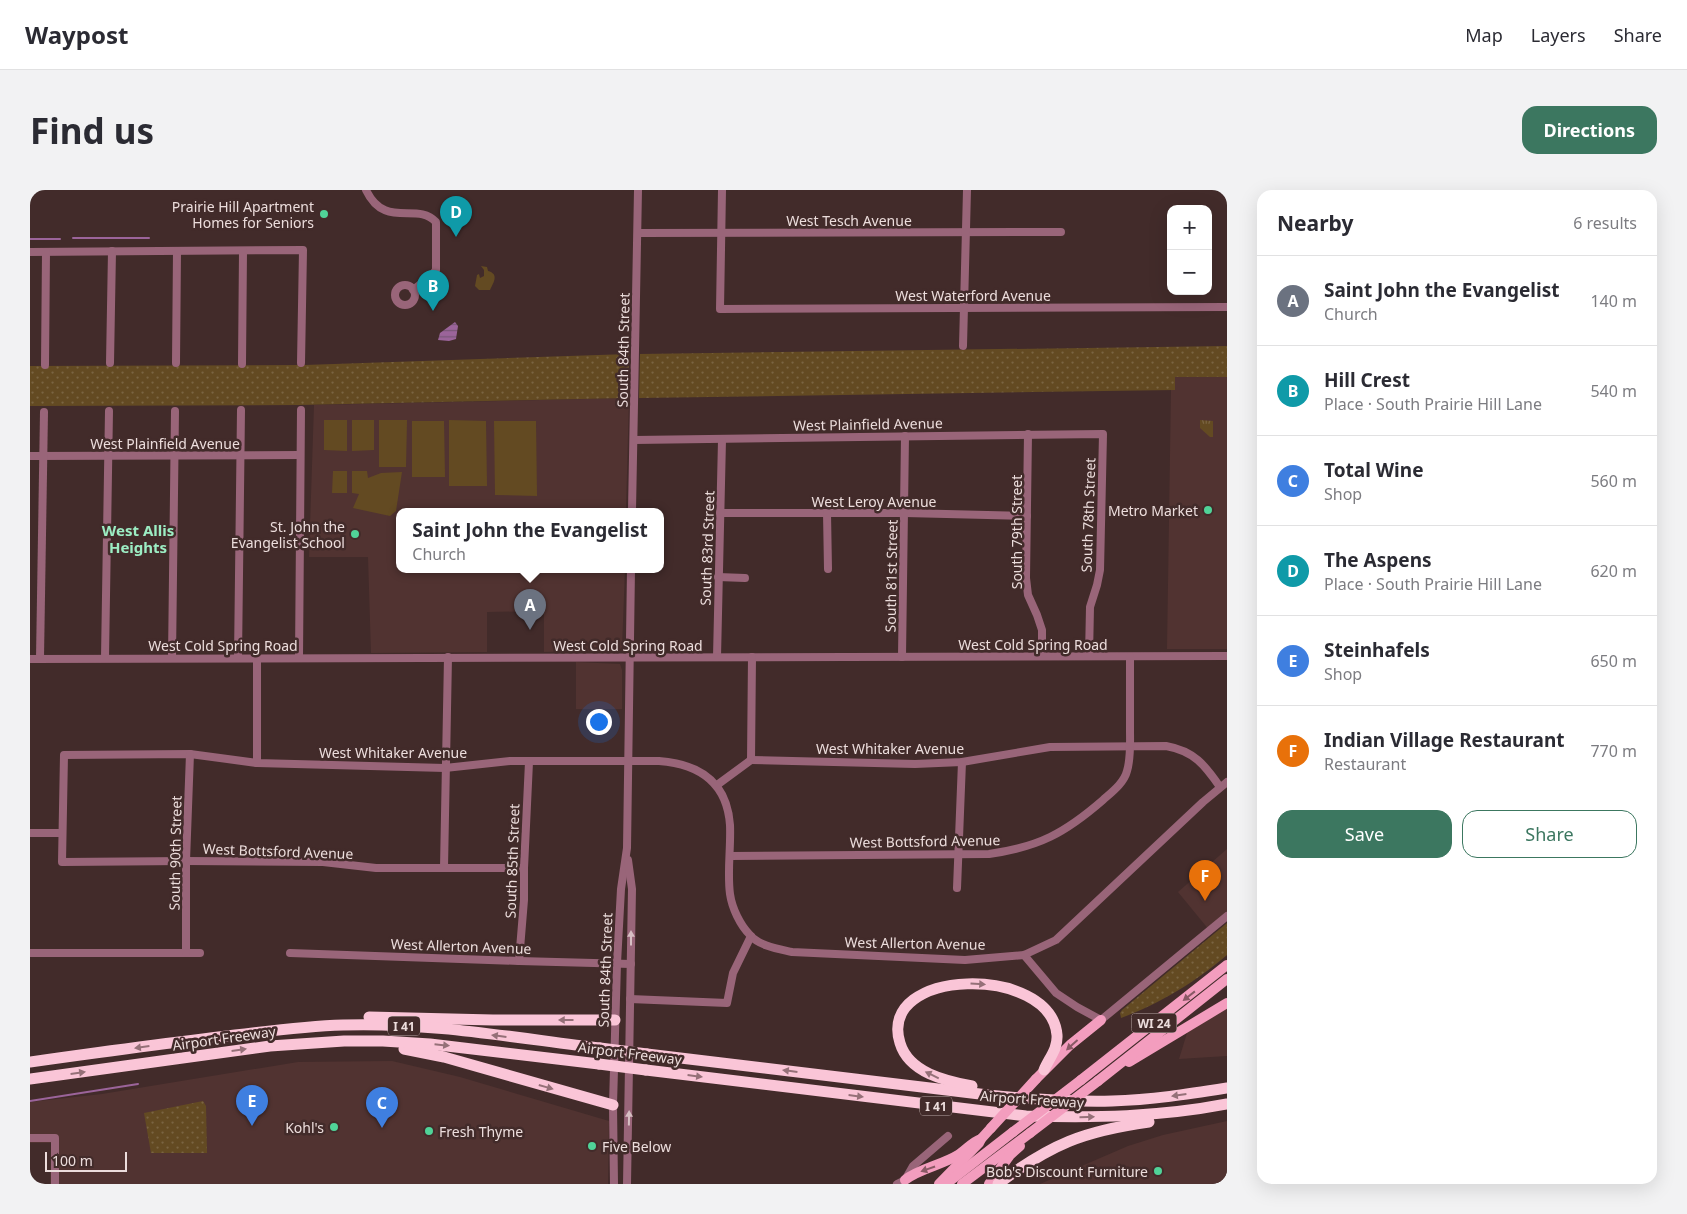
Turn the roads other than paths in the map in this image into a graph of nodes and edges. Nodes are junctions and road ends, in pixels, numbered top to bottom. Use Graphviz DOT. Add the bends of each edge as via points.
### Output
graph roads {
  1 [pos="366,190"];
  2 [pos="638,190"];
  3 [pos="722,190"];
  4 [pos="967,190"];
  5 [pos="966,232"];
  6 [pos="1061,232"];
  7 [pos="638,233"];
  8 [pos="721,233"];
  9 [pos="112,251"];
  10 [pos="178,251"];
  11 [pos="243,251"];
  12 [pos="30,252"];
  13 [pos="46,252"];
  14 [pos="413,290"];
  15 [pos="1227,307"];
  16 [pos="965,308"];
  17 [pos="964,346"];
  18 [pos="176,363"];
  19 [pos="302,363"];
  20 [pos="110,364"];
  21 [pos="242,364"];
  22 [pos="45,365"];
  23 [pos="241,410"];
  24 [pos="301,410"];
  25 [pos="109,411"];
  26 [pos="176,411"];
  27 [pos="44,412"];
  28 [pos="1028,434"];
  29 [pos="1102,434"];
  30 [pos="905,436"];
  31 [pos="634,440"];
  32 [pos="722,440"];
  33 [pos="300,455"];
  34 [pos="30,456"];
  35 [pos="43,456"];
  36 [pos="109,456"];
  37 [pos="175,456"];
  38 [pos="240,456"];
  39 [pos="632,508"];
  40 [pos="827,513"];
  41 [pos="905,513"];
  42 [pos="720,514"];
  43 [pos="1027,516"];
  44 [pos="828,569"];
  45 [pos="631,573"];
  46 [pos="718,577"];
  47 [pos="745,578"];
  48 [pos="1042,656"];
  49 [pos="1089,656"];
  50 [pos="1227,656"];
  51 [pos="448,657"];
  52 [pos="629,657"];
  53 [pos="717,657"];
  54 [pos="752,657"];
  55 [pos="902,657"];
  56 [pos="1130,657"];
  57 [pos="30,658"];
  58 [pos="40,658"];
  59 [pos="105,658"];
  60 [pos="172,658"];
  61 [pos="238,658"];
  62 [pos="257,658"];
  63 [pos="299,658"];
  64 [pos="1130,746"];
  65 [pos="190,754"];
  66 [pos="751,760"];
  67 [pos="628,761"];
  68 [pos="529,762"];
  69 [pos="962,762"];
  70 [pos="257,763"];
  71 [pos="445,768"];
  72 [pos="717,785"];
  73 [pos="1224,785"];
  74 [pos="30,833"];
  75 [pos="61,833"];
  76 [pos="627,848"];
  77 [pos="959,855"];
  78 [pos="730,856"];
  79 [pos="186,861"];
  80 [pos="444,868"];
  81 [pos="524,868"];
  82 [pos="957,888"];
  83 [pos="1227,916"];
  84 [pos="751,936"];
  85 [pos="30,953"];
  86 [pos="186,953"];
  87 [pos="200,953"];
  88 [pos="290,953"];
  89 [pos="1024,955"];
  90 [pos="519,961"];
  91 [pos="617,962"];
  92 [pos="631,964"];
  93 [pos="1227,966"];
  94 [pos="1227,979"];
  95 [pos="630,999"];
  96 [pos="1227,1003"];
  97 [pos="615,1020"];
  98 [pos="630,1020"];
  99 [pos="1101,1020"];
  100 [pos="207,1038"];
  101 [pos="306,1043"];
  102 [pos="30,1062"];
  103 [pos="1040,1075"];
  104 [pos="1101,1078"];
  105 [pos="30,1079"];
  106 [pos="1227,1088"];
  107 [pos="629,1095"];
  108 [pos="1012,1098"];
  109 [pos="1227,1104"];
  110 [pos="614,1105"];
  111 [pos="1213,1107"];
  112 [pos="1030,1133"];
  113 [pos="948,1136"];
  114 [pos="30,1138"];
  115 [pos="981,1139"];
  116 [pos="901,1182"];
  117 [pos="55,1184"];
  118 [pos="614,1184"];
  119 [pos="627,1184"];
  120 [pos="939,1184"];
  121 [pos="946,1184"];
  122 [pos="962,1184"];
  123 [pos="989,1184"];
  124 [pos="998,1184"];
  1 -- 14 [label="street" via="373,202 385,211 428,215 436,222 436,270"];
  2 -- 7 [label="street, South 84th Street"];
  3 -- 8 [label="street"];
  4 -- 5 [label="street"];
  5 -- 6 [label="street, West Tesch Avenue"];
  5 -- 8 [label="street, West Tesch Avenue"];
  5 -- 16 [label="street"];
  7 -- 8 [label="street, West Tesch Avenue"];
  7 -- 31 [label="street, South 84th Street"];
  8 -- 16 [label="street, West Waterford Avenue" via="720,309"];
  9 -- 10 [label="street"];
  9 -- 13 [label="street"];
  9 -- 20 [label="street"];
  10 -- 11 [label="street"];
  10 -- 18 [label="street"];
  11 -- 19 [label="street" via="302,250"];
  11 -- 21 [label="street"];
  12 -- 13 [label="street"];
  13 -- 22 [label="street"];
  15 -- 16 [label="street, West Waterford Avenue"];
  16 -- 17 [label="street"];
  23 -- 38 [label="street"];
  24 -- 33 [label="street"];
  25 -- 36 [label="street"];
  26 -- 37 [label="street"];
  27 -- 35 [label="street"];
  28 -- 29 [label="street, West Plainfield Avenue"];
  28 -- 30 [label="street, West Plainfield Avenue"];
  28 -- 43 [label="street, South 79th Street"];
  29 -- 49 [label="street, South 78th Street" via="1100,570 1090,607"];
  30 -- 32 [label="street, West Plainfield Avenue"];
  30 -- 41 [label="street, South 81st Street"];
  31 -- 32 [label="street, West Plainfield Avenue"];
  31 -- 39 [label="street, South 84th Street"];
  32 -- 42 [label="street, South 83rd Street"];
  33 -- 38 [label="street, West Plainfield Avenue"];
  33 -- 63 [label="street"];
  34 -- 35 [label="street, West Plainfield Avenue"];
  35 -- 36 [label="street, West Plainfield Avenue"];
  35 -- 58 [label="street"];
  36 -- 37 [label="street, West Plainfield Avenue"];
  36 -- 59 [label="street"];
  37 -- 38 [label="street, West Plainfield Avenue"];
  37 -- 60 [label="street"];
  38 -- 61 [label="street"];
  40 -- 41 [label="street, West Leroy Avenue"];
  40 -- 42 [label="street, West Leroy Avenue"];
  40 -- 44 [label="street"];
  41 -- 43 [label="street, West Leroy Avenue"];
  41 -- 55 [label="street, South 81st Street"];
  42 -- 46 [label="street, South 83rd Street"];
  43 -- 48 [label="street, South 79th Street" via="1026,578 1028,595 1042,630"];
  45 -- 52 [label="street, South 84th Street"];
  46 -- 47 [label="street"];
  46 -- 53 [label="street, South 83rd Street"];
  48 -- 49 [label="street, West Cold Spring Road"];
  48 -- 55 [label="street, West Cold Spring Road"];
  49 -- 56 [label="street, West Cold Spring Road"];
  50 -- 56 [label="street, West Cold Spring Road"];
  51 -- 52 [label="street, West Cold Spring Road"];
  51 -- 63 [label="street, West Cold Spring Road"];
  51 -- 71 [label="street"];
  52 -- 53 [label="street, West Cold Spring Road"];
  52 -- 67 [label="street, South 84th Street"];
  53 -- 54 [label="street, West Cold Spring Road"];
  54 -- 55 [label="street, West Cold Spring Road"];
  54 -- 66 [label="street"];
  56 -- 64 [label="street"];
  57 -- 58 [label="street, West Cold Spring Road"];
  58 -- 59 [label="street, West Cold Spring Road"];
  59 -- 60 [label="street, West Cold Spring Road"];
  60 -- 61 [label="street, West Cold Spring Road"];
  61 -- 62 [label="street, West Cold Spring Road"];
  62 -- 63 [label="street, West Cold Spring Road"];
  62 -- 70 [label="street"];
  64 -- 69 [label="street, West Whitaker Avenue" via="1037,748"];
  64 -- 73 [label="street, West Whitaker Avenue" via="1179,748 1201,762"];
  64 -- 77 [label="street, West Bottsford Avenue" via="1127,772 1122,781 1084,817 1063,831 1014,851"];
  65 -- 70 [label="street, West Whitaker Avenue"];
  65 -- 75 [label="street, West Whitaker Avenue" via="64,755"];
  65 -- 79 [label="street, South 90th Street"];
  66 -- 69 [label="street, West Whitaker Avenue"];
  66 -- 72 [label="street"];
  67 -- 68 [label="street, West Whitaker Avenue"];
  67 -- 72 [label="street, West Whitaker Avenue" via="677,762 703,774"];
  67 -- 76 [label="street, South 84th Street"];
  68 -- 71 [label="street, West Whitaker Avenue"];
  68 -- 81 [label="street, South 85th Street"];
  69 -- 77 [label="street"];
  70 -- 71 [label="street, West Whitaker Avenue"];
  71 -- 80 [label="street"];
  72 -- 78 [label="street" via="728,817"];
  73 -- 89 [label="street, West Allerton Avenue" via="1056,940"];
  74 -- 75 [label="street"];
  75 -- 79 [label="street, West Bottsford Avenue" via="62,862"];
  76 -- 91 [label="street, South 84th Street"];
  92 -- 76 [label="street, South 84th Street, one-way" via="632,889"];
  77 -- 78 [label="street, West Bottsford Avenue"];
  77 -- 82 [label="street"];
  78 -- 84 [label="street" via="730,896 737,916"];
  79 -- 80 [label="street, West Bottsford Avenue" via="323,862 376,868"];
  79 -- 86 [label="street, South 90th Street"];
  80 -- 81 [label="street, West Bottsford Avenue"];
  81 -- 90 [label="street, South 85th Street"];
  83 -- 99 [label="street"];
  84 -- 89 [label="street, West Allerton Avenue" via="768,946 792,952 965,960"];
  84 -- 95 [label="street" via="733,973 727,1003"];
  85 -- 86 [label="street"];
  86 -- 87 [label="street"];
  88 -- 90 [label="street, West Allerton Avenue"];
  89 -- 99 [label="street" via="1056,993"];
  90 -- 91 [label="street, West Allerton Avenue"];
  91 -- 92 [label="street, West Allerton Avenue"];
  91 -- 97 [label="street, South 84th Street"];
  92 -- 95 [label="street, South 84th Street"];
  93 -- 121 [label="main road, WI 24, one-way, bridge"];
  94 -- 104 [label="main road, WI 24"];
  95 -- 98 [label="street, South 84th Street"];
  96 -- 104 [label="main road"];
  97 -- 98 [label="street"];
  97 -- 100 [label="highway, one-way" via="335,1018 259,1026"];
  97 -- 110 [label="street, South 84th Street"];
  98 -- 107 [label="street, South 84th Street"];
  99 -- 103 [label="main road, one-way"];
  100 -- 102 [label="highway, Airport Freeway / I 41, one-way"];
  108 -- 100 [label="highway, Airport Freeway / I 41, one-way, bridge" via="440,1029 376,1025 308,1026"];
  105 -- 101 [label="highway, Airport Freeway / I 41, one-way"];
  101 -- 110 [label="highway, one-way" via="319,1047 391,1047 417,1051"];
  101 -- 111 [label="highway, Airport Freeway / I 41, one-way, bridge" via="383,1041 430,1044 1026,1116 1122,1117"];
  108 -- 103 [label="highway, one-way" via="996,1091 939,1078 916,1065 905,1054 898,1038 901,1017 910,1003 933,990 960,984 993,985 1027,996 1043,1008 1056,1027 1053,1056"];
  103 -- 115 [label="main road, bridge"];
  104 -- 112 [label="main road, WI 24, bridge"];
  106 -- 108 [label="highway, Airport Freeway / I 41, one-way" via="1113,1101"];
  107 -- 110 [label="street"];
  119 -- 107 [label="street, South 84th Street, one-way"];
  109 -- 111 [label="highway, Airport Freeway / I 41"];
  110 -- 118 [label="street, South 84th Street"];
  111 -- 124 [label="highway" via="1197,1115 1108,1128 1083,1135 1048,1150"];
  112 -- 122 [label="main road, WI 24"];
  112 -- 123 [label="main road"];
  113 -- 116 [label="street"];
  114 -- 117 [label="street" via="55,1138"];
  115 -- 116 [label="main road, one-way" via="948,1160"];
  115 -- 120 [label="main road"];
}
